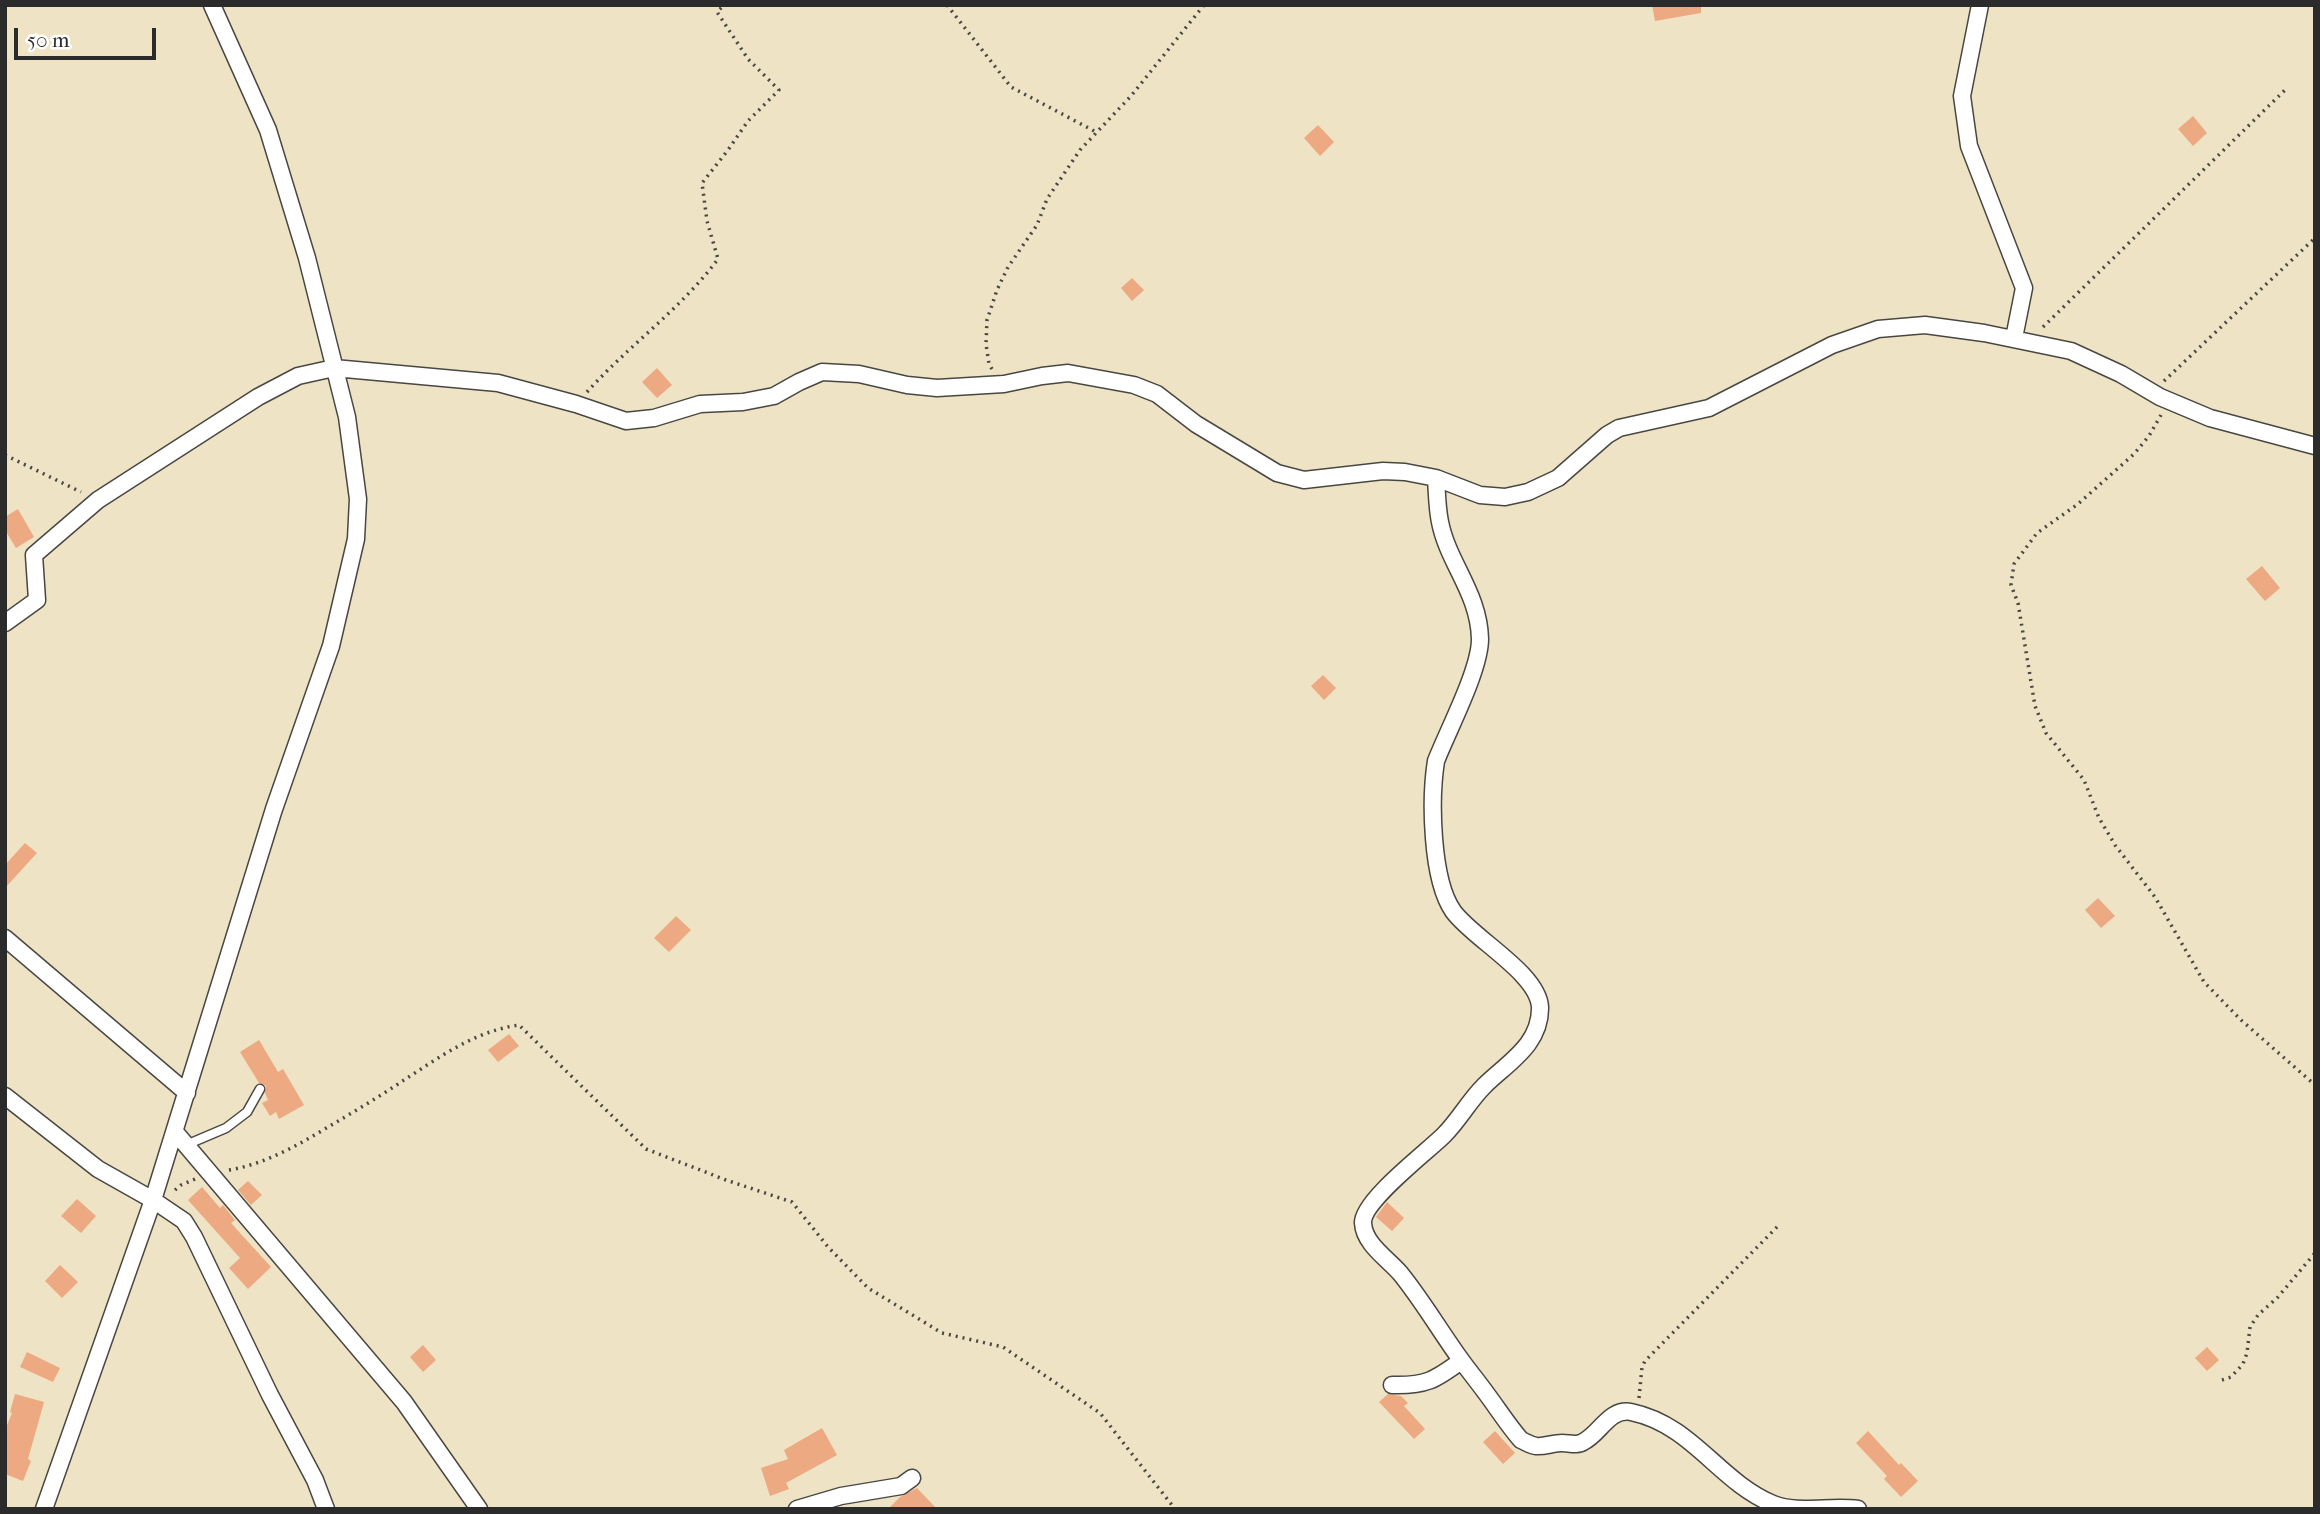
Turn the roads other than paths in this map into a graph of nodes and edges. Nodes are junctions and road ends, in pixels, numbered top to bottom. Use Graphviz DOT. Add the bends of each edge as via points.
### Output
graph roads {
  1 [pos="212,5"];
  2 [pos="1980,5"];
  3 [pos="2022,339"];
  4 [pos="334,368"];
  5 [pos="2315,446"];
  6 [pos="1436,478"];
  7 [pos="5,623"];
  8 [pos="5,938"];
  9 [pos="260,1089"];
  10 [pos="187,1093"];
  11 [pos="5,1096"];
  12 [pos="175,1132"];
  13 [pos="186,1145"];
  14 [pos="159,1203"];
  15 [pos="1461,1361"];
  16 [pos="1392,1385"];
  17 [pos="912,1478"];
  18 [pos="44,1509"];
  19 [pos="326,1509"];
  20 [pos="479,1509"];
  21 [pos="797,1509"];
  22 [pos="1858,1509"];
  1 -- 4 [label="street" via="268,130"];
  2 -- 3 [label="street" via="1962,96 1969,146 2024,288"];
  3 -- 5 [label="street" via="2071,351 2224,423"];
  3 -- 6 [label="street" via="1925,325 1878,329 1832,345 1709,408 1619,428 1558,478 1528,492 1480,495"];
  4 -- 6 [label="street" via="498,383 626,421 700,404 774,396 822,372 937,388 1004,384 1068,373 1157,394 1196,424 1277,473 1304,480 1383,471"];
  4 -- 7 [label="street" via="298,376 258,397 98,500 34,555 37,600"];
  4 -- 10 [label="street" via="347,417 358,499 356,539 331,646 274,809"];
  6 -- 15 [label="street" via="1440,523 1471,594 1480,639 1475,666 1433,777 1438,875 1451,908 1464,925 1515,968 1540,1006 1532,1040 1524,1051 1381,1193 1365,1213 1363,1224 1374,1247 1400,1274"];
  8 -- 10 [label="street"];
  9 -- 13 [label="lane" via="247,1112 226,1128"];
  10 -- 12 [label="street"];
  11 -- 14 [label="street" via="98,1169"];
  12 -- 13 [label="street"];
  12 -- 14 [label="street"];
  13 -- 20 [label="street" via="404,1402"];
  14 -- 18 [label="street"];
  14 -- 19 [label="street" via="184,1222 194,1237"];
  15 -- 16 [label="street" via="1437,1379 1415,1386"];
  15 -- 22 [label="street" via="1521,1440 1532,1446 1583,1442 1615,1414 1625,1411 1673,1428 1727,1475 1773,1504"];
  17 -- 21 [label="street" via="901,1486"];
}
